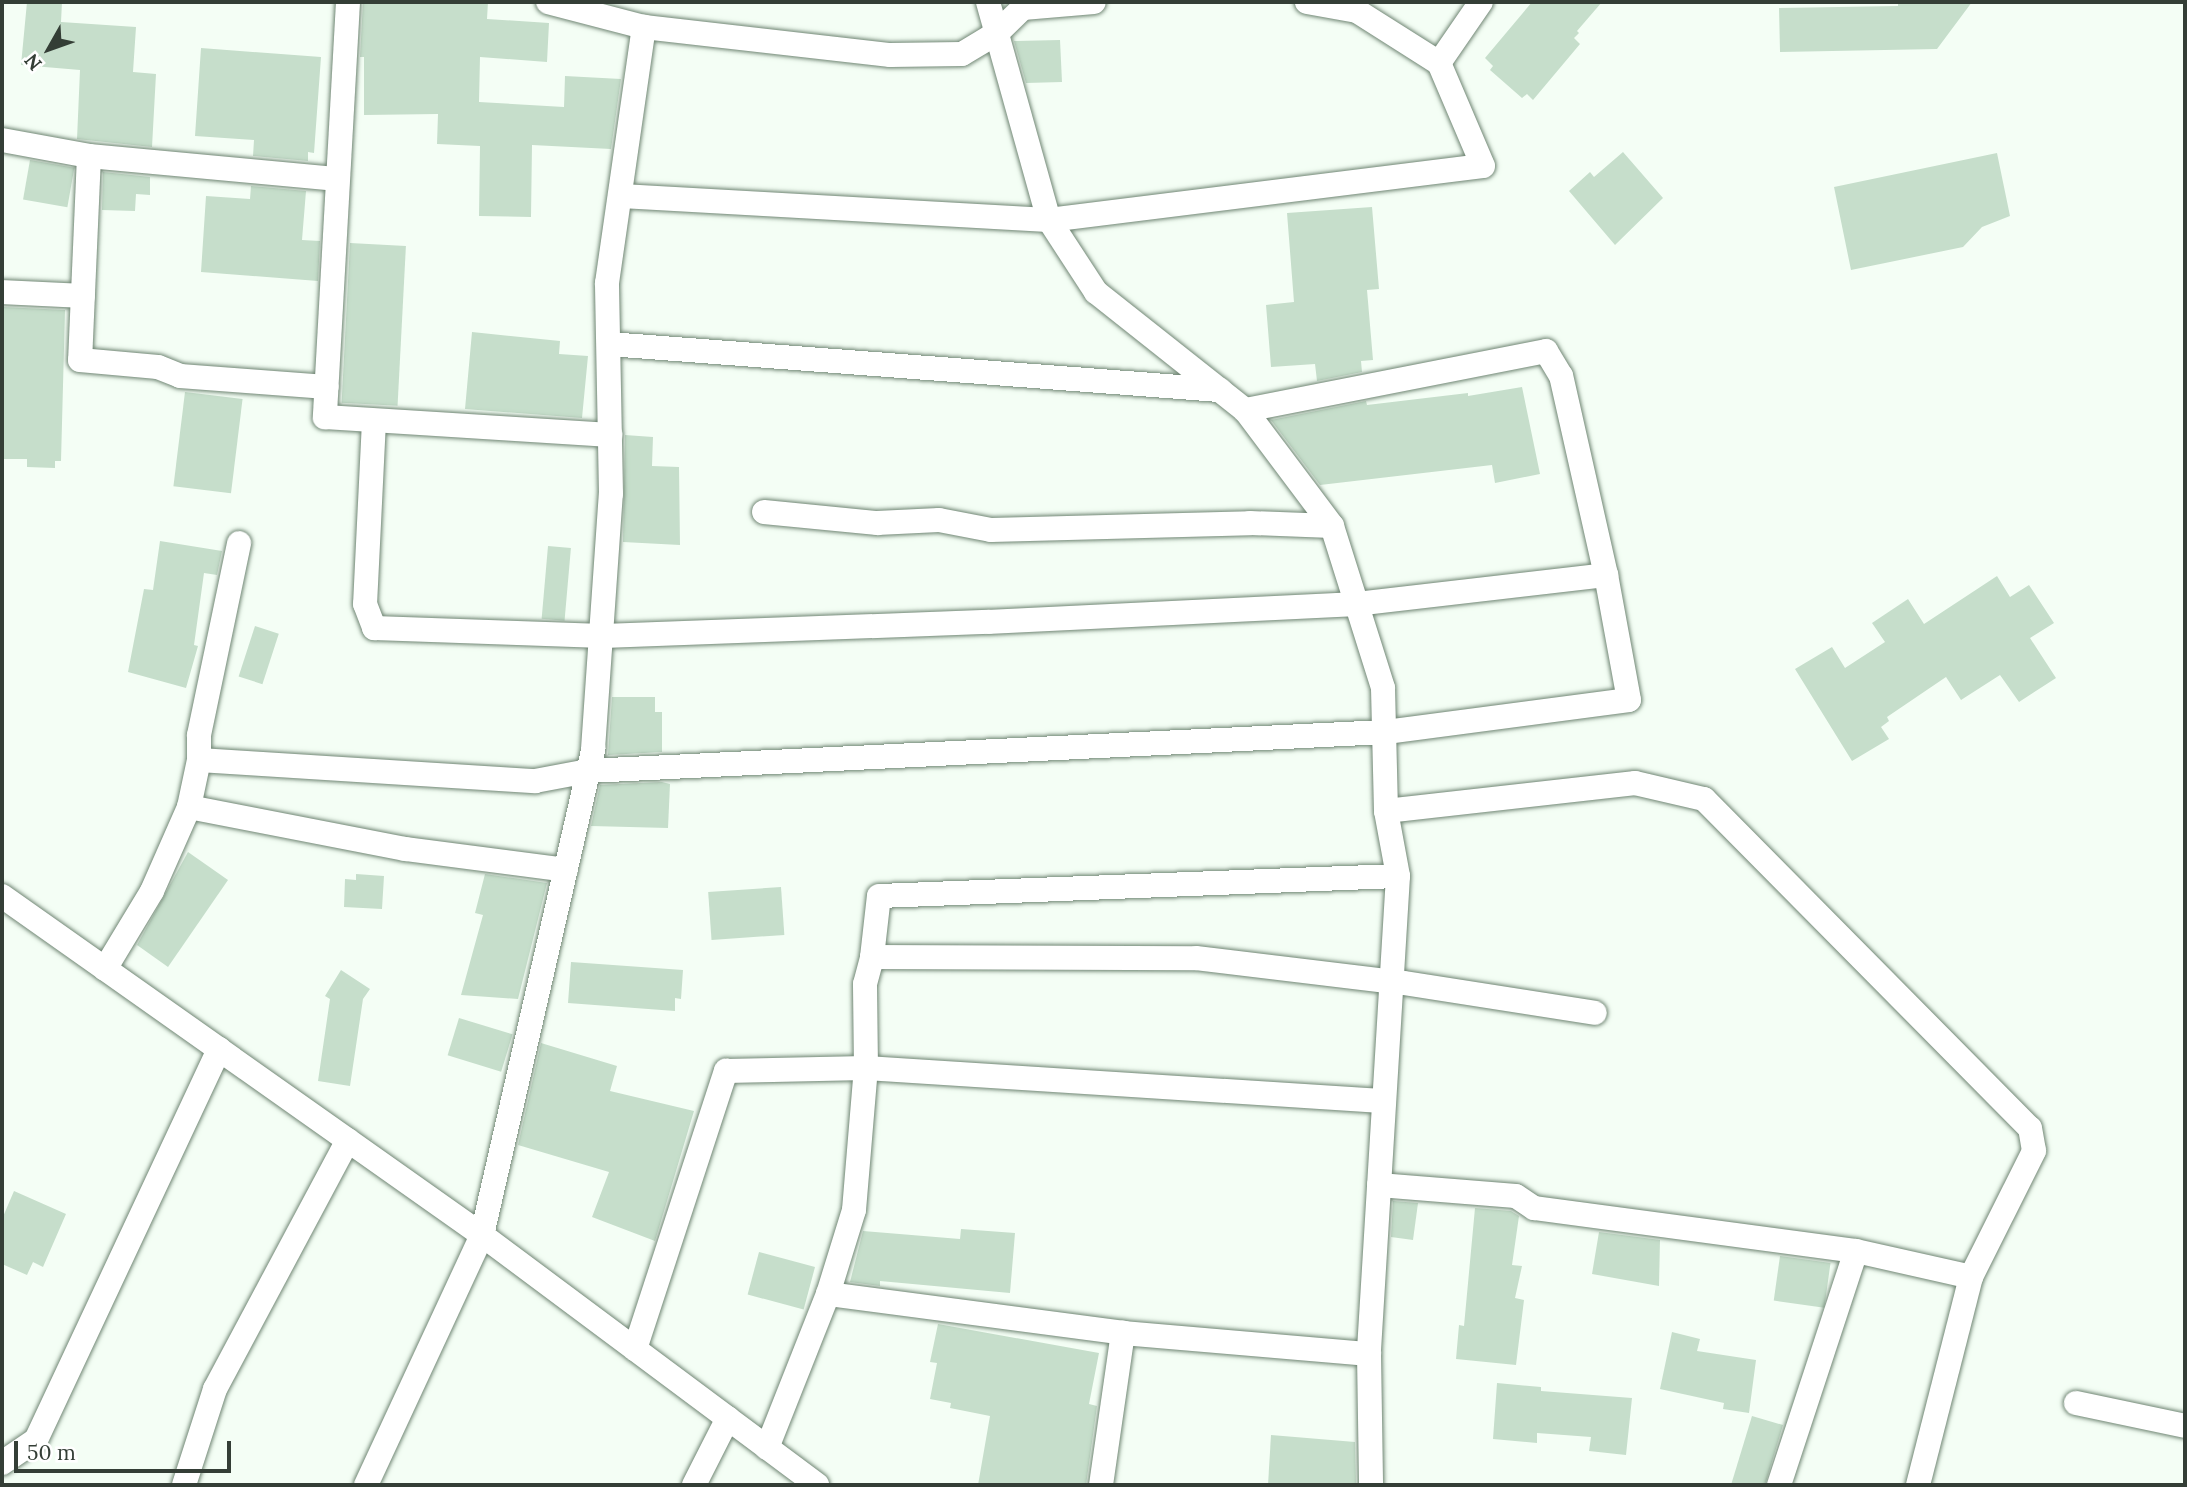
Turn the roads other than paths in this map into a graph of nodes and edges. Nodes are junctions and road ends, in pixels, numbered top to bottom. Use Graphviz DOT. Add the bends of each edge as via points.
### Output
graph roads {
  1 [pos="348,2"];
  2 [pos="548,2"];
  3 [pos="988,2"];
  4 [pos="1094,2"];
  5 [pos="1307,2"];
  6 [pos="1481,2"];
  7 [pos="644,27"];
  8 [pos="997,33"];
  9 [pos="1439,63"];
  10 [pos="2,140"];
  11 [pos="89,156"];
  12 [pos="338,179"];
  13 [pos="620,196"];
  14 [pos="1049,220"];
  15 [pos="2,292"];
  16 [pos="83,296"];
  17 [pos="608,344"];
  18 [pos="327,387"];
  19 [pos="1220,390"];
  20 [pos="1245,410"];
  21 [pos="374,421"];
  22 [pos="610,435"];
  23 [pos="764,512"];
  24 [pos="1332,526"];
  25 [pos="239,543"];
  26 [pos="1606,575"];
  27 [pos="1356,604"];
  28 [pos="603,636"];
  29 [pos="1386,732"];
  30 [pos="200,760"];
  31 [pos="588,771"];
  32 [pos="189,807"];
  33 [pos="1386,811"];
  34 [pos="566,870"];
  35 [pos="1398,876"];
  36 [pos="2,896"];
  37 [pos="872,957"];
  38 [pos="105,969"];
  39 [pos="1390,982"];
  40 [pos="1595,1013"];
  41 [pos="219,1049"];
  42 [pos="866,1068"];
  43 [pos="1382,1101"];
  44 [pos="348,1140"];
  45 [pos="1378,1185"];
  46 [pos="482,1235"];
  47 [pos="1856,1251"];
  48 [pos="1971,1277"];
  49 [pos="828,1294"];
  50 [pos="1123,1333"];
  51 [pos="635,1349"];
  52 [pos="1369,1354"];
  53 [pos="2076,1404"];
  54 [pos="728,1418"];
  55 [pos="2185,1426"];
  56 [pos="767,1448"];
  57 [pos="2,1463"];
  58 [pos="184,1485"];
  59 [pos="366,1485"];
  60 [pos="694,1485"];
  61 [pos="817,1485"];
  62 [pos="1101,1485"];
  63 [pos="1371,1485"];
  64 [pos="1779,1485"];
  65 [pos="1919,1485"];
  1 -- 12 [label="street"];
  2 -- 7 [label="street"];
  3 -- 8 [label="street"];
  4 -- 8 [label="street" via="1023,8"];
  5 -- 9 [label="street" via="1357,11"];
  6 -- 9 [label="street"];
  7 -- 8 [label="street" via="890,55 962,54"];
  7 -- 13 [label="street"];
  8 -- 14 [label="street"];
  9 -- 14 [label="street" via="1483,166"];
  10 -- 11 [label="street"];
  11 -- 12 [label="street"];
  11 -- 16 [label="street"];
  12 -- 18 [label="street"];
  13 -- 14 [label="street"];
  13 -- 17 [label="street" via="607,283"];
  14 -- 19 [label="street" via="1096,292"];
  15 -- 16 [label="street"];
  16 -- 18 [label="street" via="80,360 158,367 180,376"];
  17 -- 19 [label="street"];
  17 -- 22 [label="street"];
  18 -- 21 [label="street" via="325,417"];
  19 -- 20 [label="street"];
  20 -- 24 [label="street"];
  20 -- 26 [label="street" via="1546,351 1561,376"];
  21 -- 22 [label="street"];
  21 -- 28 [label="street" via="365,604 374,628"];
  22 -- 28 [label="street"];
  23 -- 24 [label="street" via="877,523 939,520 991,530 1250,523"];
  24 -- 27 [label="street"];
  25 -- 30 [label="street" via="199,735"];
  26 -- 27 [label="street"];
  26 -- 29 [label="street" via="1629,700"];
  27 -- 28 [label="street"];
  27 -- 29 [label="street" via="1383,688"];
  28 -- 31 [label="street"];
  29 -- 31 [label="street"];
  29 -- 33 [label="street"];
  30 -- 31 [label="street" via="535,781"];
  30 -- 32 [label="street"];
  31 -- 34 [label="street"];
  32 -- 34 [label="street" via="405,849"];
  32 -- 38 [label="street" via="152,891"];
  33 -- 35 [label="street"];
  33 -- 48 [label="street" via="1635,783 1703,799 2030,1128 2034,1151"];
  34 -- 46 [label="street"];
  35 -- 37 [label="street" via="879,896"];
  35 -- 39 [label="street"];
  36 -- 38 [label="street"];
  37 -- 39 [label="street" via="1196,958"];
  37 -- 42 [label="street" via="865,984"];
  38 -- 41 [label="street"];
  39 -- 40 [label="street"];
  39 -- 43 [label="street"];
  41 -- 44 [label="street"];
  41 -- 57 [label="street" via="36,1440"];
  42 -- 43 [label="street"];
  42 -- 49 [label="street" via="854,1210"];
  42 -- 51 [label="street" via="726,1071"];
  43 -- 45 [label="street"];
  44 -- 46 [label="street"];
  44 -- 58 [label="street" via="215,1389"];
  45 -- 47 [label="street" via="1516,1196 1534,1208"];
  45 -- 52 [label="street"];
  46 -- 51 [label="street"];
  46 -- 59 [label="street"];
  47 -- 48 [label="street"];
  47 -- 64 [label="street"];
  48 -- 65 [label="street"];
  49 -- 50 [label="street"];
  49 -- 56 [label="street"];
  50 -- 52 [label="street"];
  50 -- 62 [label="street"];
  51 -- 54 [label="street"];
  52 -- 63 [label="street"];
  53 -- 55 [label="street"];
  54 -- 56 [label="street"];
  54 -- 60 [label="street"];
  56 -- 61 [label="street"];
}
